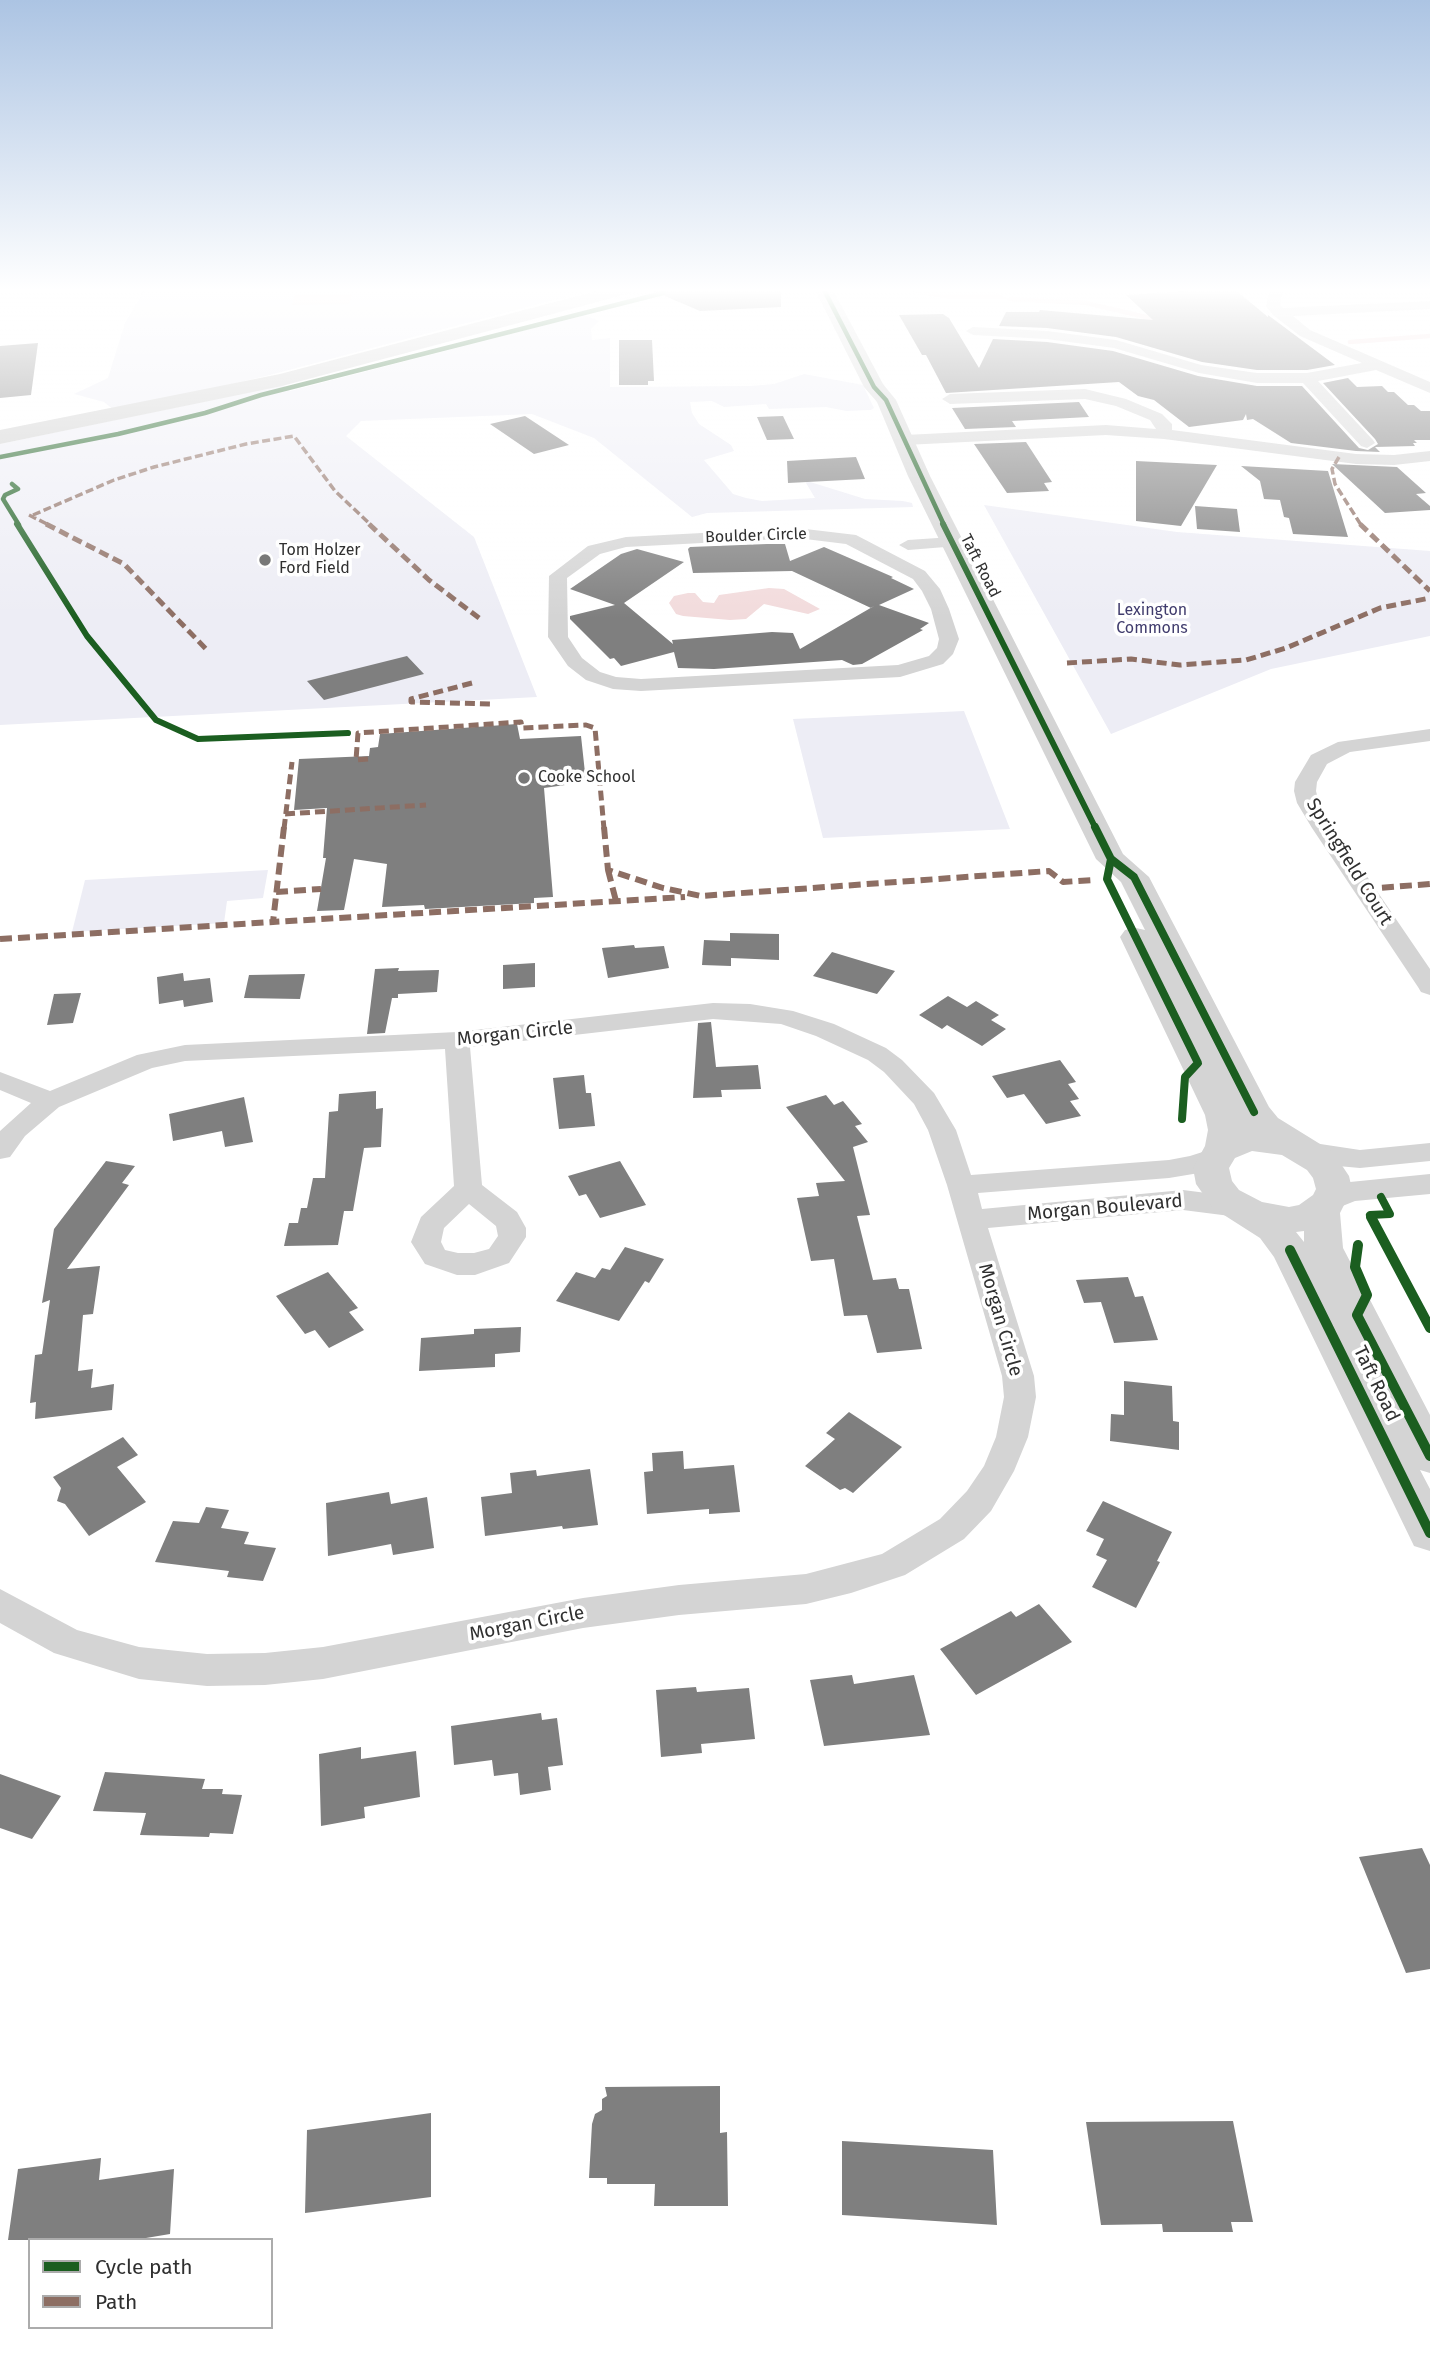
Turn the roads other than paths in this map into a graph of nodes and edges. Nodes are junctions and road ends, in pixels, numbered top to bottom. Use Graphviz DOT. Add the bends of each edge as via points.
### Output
graph roads {
  1 [pos="191,398"];
  2 [pos="884,398"];
  3 [pos="977,398"];
  4 [pos="1106,398"];
  5 [pos="1325,398"];
  6 [pos="950,399"];
  7 [pos="1164,434"];
  8 [pos="0,437"];
  9 [pos="905,440"];
  10 [pos="1367,443"];
  11 [pos="1426,461"];
  12 [pos="850,539"];
  13 [pos="952,542"];
  14 [pos="908,545"];
  15 [pos="1430,735"];
  16 [pos="1111,859"];
  17 [pos="1430,987"];
  18 [pos="457,1040"];
  19 [pos="0,1080"];
  20 [pos="51,1101"];
  21 [pos="1299,1147"];
  22 [pos="0,1150"];
  23 [pos="1430,1152"];
  24 [pos="1219,1153"];
  25 [pos="1430,1184"];
  26 [pos="961,1185"];
  27 [pos="468,1189"];
  28 [pos="1326,1205"];
  29 [pos="1245,1211"];
  30 [pos="971,1220"];
  31 [pos="1430,1455"];
  32 [pos="1430,1533"];
  33 [pos="0,1604"];
  1 -- 8 [label="main road"];
  2 -- 9 [label="street, Taft Road"];
  3 -- 6 [label="street"];
  4 -- 7 [label="street" via="1156,417 1164,424"];
  5 -- 10 [label="street"];
  7 -- 9 [label="street" via="1106,430"];
  7 -- 11 [label="street" via="1356,459"];
  9 -- 13 [label="street, Taft Road"];
  12 -- 12 [label="street, Boulder Circle" via="797,533 626,542 594,550 558,576 558,637 575,662 593,676 621,684 873,674 936,660 949,639 926,581"];
  13 -- 14 [label="street"];
  13 -- 16 [label="street, Taft Road"];
  15 -- 17 [label="street, Springfield Court" via="1359,743 1332,752 1319,760 1305,791 1323,828"];
  16 -- 21 [label="street, Taft Road" via="1133,877 1254,1112 1265,1126"];
  16 -- 24 [label="street, Taft Road" via="1107,879 1223,1115 1226,1130"];
  18 -- 20 [label="street, Morgan Circle" via="185,1053 114,1072"];
  18 -- 26 [label="street, Morgan Circle" via="713,1011 784,1017 857,1044 893,1066 935,1115"];
  18 -- 27 [label="street"];
  19 -- 20 [label="street"];
  20 -- 22 [label="street, Morgan Circle" via="15,1130"];
  21 -- 23 [label="street" via="1360,1159"];
  21 -- 24 [label="street" via="1252,1139"];
  21 -- 28 [label="street" via="1320,1161 1331,1176 1334,1189"];
  24 -- 26 [label="street, Morgan Boulevard" via="1195,1165 1169,1169"];
  24 -- 29 [label="street" via="1211,1168 1214,1184"];
  25 -- 28 [label="street" via="1350,1192"];
  26 -- 30 [label="street, Morgan Circle"];
  28 -- 29 [label="street" via="1289,1220"];
  28 -- 31 [label="street, Taft Road" via="1324,1248"];
  29 -- 30 [label="street, Morgan Boulevard" via="1183,1200"];
  29 -- 32 [label="street, Taft Road" via="1273,1228 1290,1250"];
  30 -- 33 [label="street, Morgan Circle" via="1018,1376 1017,1416 998,1471 979,1501 952,1529 893,1565 806,1588 583,1613 323,1663 265,1669 207,1670 139,1663 67,1642"];
}
